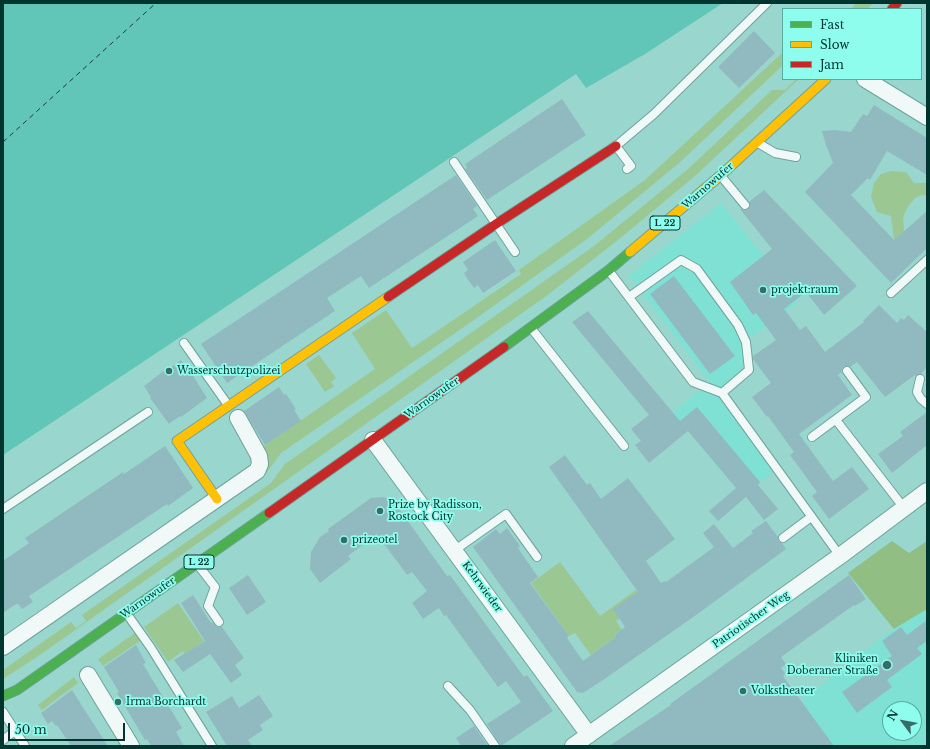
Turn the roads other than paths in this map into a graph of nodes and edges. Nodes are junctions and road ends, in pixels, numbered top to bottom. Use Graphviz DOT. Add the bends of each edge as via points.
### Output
graph roads {
  1 [pos="767,3"];
  2 [pos="825,80"];
  3 [pos="867,80"];
  4 [pos="927,117"];
  5 [pos="757,142"];
  6 [pos="616,146"];
  7 [pos="796,157"];
  8 [pos="454,162"];
  9 [pos="626,169"];
  10 [pos="721,176"];
  11 [pos="745,206"];
  12 [pos="496,224"];
  13 [pos="515,252"];
  14 [pos="927,260"];
  15 [pos="608,270"];
  16 [pos="891,293"];
  17 [pos="629,297"];
  18 [pos="531,327"];
  19 [pos="184,343"];
  20 [pos="847,372"];
  21 [pos="920,379"];
  22 [pos="722,393"];
  23 [pos="927,404"];
  24 [pos="148,412"];
  25 [pos="233,412"];
  26 [pos="836,420"];
  27 [pos="812,437"];
  28 [pos="373,440"];
  29 [pos="624,446"];
  30 [pos="927,491"];
  31 [pos="217,499"];
  32 [pos="904,508"];
  33 [pos="3,509"];
  34 [pos="811,517"];
  35 [pos="783,538"];
  36 [pos="455,550"];
  37 [pos="840,556"];
  38 [pos="537,557"];
  39 [pos="197,564"];
  40 [pos="127,613"];
  41 [pos="219,622"];
  42 [pos="3,647"];
  43 [pos="88,675"];
  44 [pos="448,686"];
  45 [pos="17,690"];
  46 [pos="3,696"];
  47 [pos="3,706"];
  48 [pos="3,712"];
  49 [pos="16,730"];
  50 [pos="594,732"];
  51 [pos="3,740"];
  52 [pos="25,746"];
  53 [pos="131,746"];
  54 [pos="212,746"];
  55 [pos="495,746"];
  56 [pos="573,746"];
  1 -- 6 [label="lane" via="654,114"];
  2 -- 5 [label="main road, Warnowufer / L 22"];
  3 -- 4 [label="street"];
  5 -- 7 [label="lane" via="775,153"];
  5 -- 10 [label="main road, Warnowufer / L 22"];
  6 -- 9 [label="lane" via="631,166"];
  6 -- 12 [label="main road"];
  8 -- 12 [label="lane"];
  10 -- 11 [label="lane"];
  10 -- 15 [label="main road, Warnowufer / L 22"];
  12 -- 13 [label="lane"];
  12 -- 25 [label="main road"];
  14 -- 16 [label="lane"];
  15 -- 17 [label="lane"];
  15 -- 18 [label="main road, Warnowufer / L 22"];
  17 -- 22 [label="lane" via="692,382"];
  17 -- 22 [label="lane" via="682,260 697,269 738,325 746,342 748,370"];
  18 -- 28 [label="main road, Warnowufer / L 22"];
  18 -- 29 [label="lane"];
  19 -- 25 [label="lane"];
  20 -- 26 [label="lane" via="866,396"];
  21 -- 23 [label="lane" via="917,392"];
  22 -- 34 [label="lane"];
  24 -- 33 [label="lane"];
  25 -- 31 [label="street" via="259,456 260,464 257,471"];
  25 -- 31 [label="main road" via="177,441"];
  26 -- 27 [label="lane"];
  26 -- 32 [label="lane"];
  28 -- 36 [label="street, Kehrwieder"];
  28 -- 39 [label="main road, Warnowufer / L 22"];
  30 -- 32 [label="street, Patriotischer Weg"];
  31 -- 42 [label="street"];
  32 -- 37 [label="street, Patriotischer Weg"];
  34 -- 35 [label="lane"];
  34 -- 37 [label="lane"];
  36 -- 38 [label="lane" via="506,514"];
  36 -- 50 [label="street, Kehrwieder"];
  37 -- 50 [label="street, Patriotischer Weg"];
  39 -- 40 [label="main road, Warnowufer / L 22"];
  39 -- 41 [label="lane" via="215,587 208,606"];
  40 -- 45 [label="main road, Warnowufer / L 22"];
  40 -- 54 [label="lane"];
  43 -- 53 [label="street"];
  44 -- 55 [label="lane" via="470,710"];
  45 -- 46 [label="main road, Warnowufer / L 22"];
  45 -- 47 [label="main road, Warnowufer / L 22"];
  48 -- 49 [label="lane"];
  49 -- 51 [label="lane"];
  49 -- 52 [label="lane"];
  50 -- 56 [label="street, Patriotischer Weg"];
}
